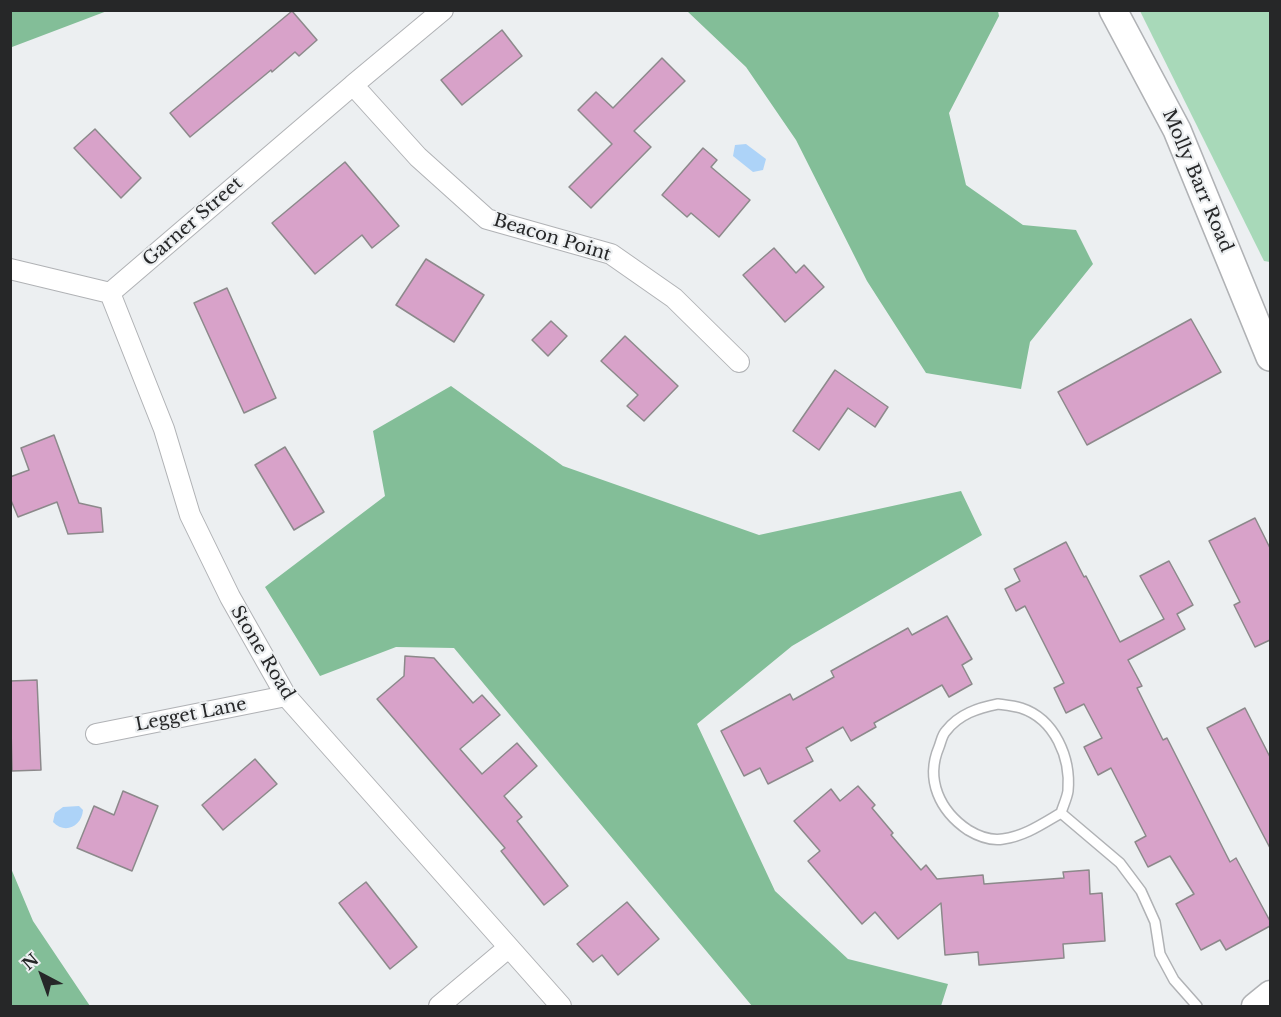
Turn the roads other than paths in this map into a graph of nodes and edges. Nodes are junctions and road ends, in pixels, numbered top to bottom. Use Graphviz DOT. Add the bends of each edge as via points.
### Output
graph roads {
  1 [pos="443,10"];
  2 [pos="1113,10"];
  3 [pos="353,85"];
  4 [pos="10,269"];
  5 [pos="110,293"];
  6 [pos="1270,357"];
  7 [pos="739,362"];
  8 [pos="286,696"];
  9 [pos="96,734"];
  10 [pos="1060,813"];
  11 [pos="508,948"];
  12 [pos="1270,993"];
  13 [pos="439,1006"];
  14 [pos="561,1006"];
  15 [pos="1197,1006"];
  16 [pos="1254,1006"];
  1 -- 3 [label="street"];
  2 -- 6 [label="main road, Molly Barr Road" via="1177,129"];
  3 -- 5 [label="street, Garner Street"];
  3 -- 7 [label="street, Beacon Point" via="418,157 487,219 611,254 674,298"];
  4 -- 5 [label="street"];
  5 -- 8 [label="street, Stone Road" via="164,429 190,515 230,597"];
  8 -- 9 [label="street, Legget Lane"];
  8 -- 11 [label="street, Stone Road"];
  10 -- 10 [label="lane" via="1068,792 1067,763 1058,738 1043,721 1022,708 998,704 976,709 945,732 934,758 934,783 942,805 957,822 978,836 1000,840 1026,834"];
  10 -- 15 [label="lane" via="1120,863 1141,891 1155,922 1160,954 1174,980"];
  11 -- 13 [label="street"];
  11 -- 14 [label="street, Stone Road"];
  12 -- 16 [label="street"];
}
